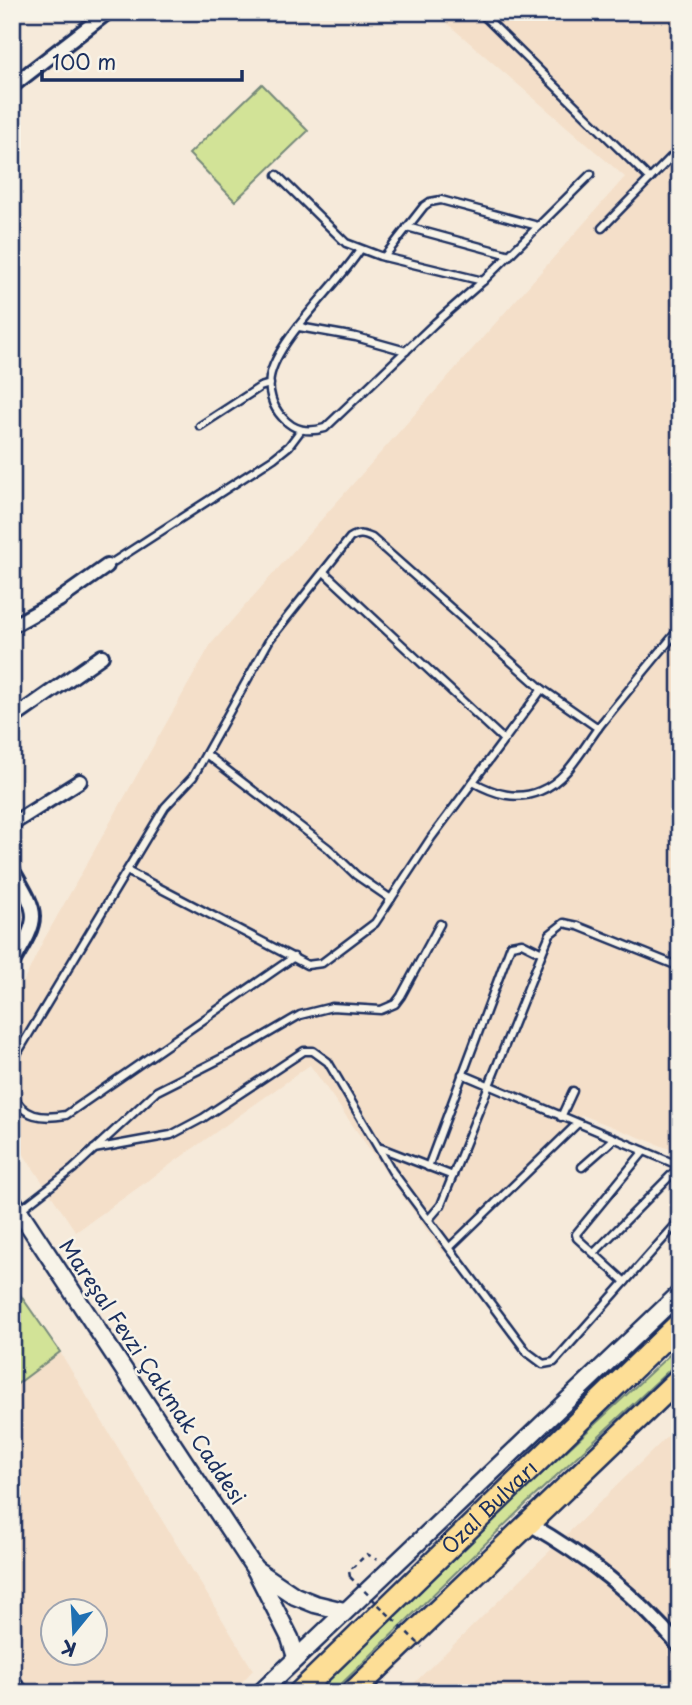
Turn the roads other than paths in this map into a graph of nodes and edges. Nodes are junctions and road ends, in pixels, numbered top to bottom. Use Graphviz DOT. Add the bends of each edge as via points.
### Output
graph roads {
  1 [pos="108,12"];
  2 [pos="480,12"];
  3 [pos="675,12"];
  4 [pos="680,17"];
  5 [pos="12,86"];
  6 [pos="680,148"];
  7 [pos="591,174"];
  8 [pos="277,175"];
  9 [pos="650,179"];
  10 [pos="538,226"];
  11 [pos="407,227"];
  12 [pos="602,228"];
  13 [pos="360,250"];
  14 [pos="510,255"];
  15 [pos="384,257"];
  16 [pos="483,281"];
  17 [pos="299,327"];
  18 [pos="406,351"];
  19 [pos="270,384"];
  20 [pos="200,426"];
  21 [pos="301,430"];
  22 [pos="107,566"];
  23 [pos="324,572"];
  24 [pos="12,626"];
  25 [pos="680,628"];
  26 [pos="102,656"];
  27 [pos="542,689"];
  28 [pos="12,719"];
  29 [pos="598,728"];
  30 [pos="504,740"];
  31 [pos="206,754"];
  32 [pos="80,781"];
  33 [pos="473,782"];
  34 [pos="12,824"];
  35 [pos="12,869"];
  36 [pos="127,871"];
  37 [pos="391,899"];
  38 [pos="440,924"];
  39 [pos="542,953"];
  40 [pos="294,957"];
  41 [pos="12,964"];
  42 [pos="680,967"];
  43 [pos="12,1062"];
  44 [pos="462,1074"];
  45 [pos="489,1085"];
  46 [pos="573,1091"];
  47 [pos="12,1093"];
  48 [pos="561,1117"];
  49 [pos="577,1124"];
  50 [pos="614,1139"];
  51 [pos="379,1147"];
  52 [pos="94,1149"];
  53 [pos="644,1151"];
  54 [pos="428,1167"];
  55 [pos="582,1167"];
  56 [pos="453,1176"];
  57 [pos="15,1205"];
  58 [pos="429,1219"];
  59 [pos="680,1220"];
  60 [pos="450,1247"];
  61 [pos="594,1253"];
  62 [pos="625,1282"];
  63 [pos="680,1293"];
  64 [pos="680,1324"];
  65 [pos="680,1377"];
  66 [pos="528,1523"];
  67 [pos="255,1569"];
  68 [pos="344,1611"];
  69 [pos="680,1647"];
  70 [pos="296,1657"];
  71 [pos="12,1677"];
  72 [pos="28,1693"];
  73 [pos="260,1693"];
  74 [pos="299,1693"];
  75 [pos="352,1693"];
  76 [pos="409,1693"];
  77 [pos="436,1693"];
  1 -- 5 [label="street"];
  2 -- 9 [label="lane"];
  3 -- 4 [label="lane"];
  6 -- 9 [label="lane"];
  7 -- 10 [label="lane"];
  8 -- 13 [label="lane" via="338,238"];
  9 -- 12 [label="lane"];
  10 -- 11 [label="lane" via="441,200 424,206"];
  10 -- 14 [label="lane"];
  11 -- 14 [label="lane"];
  11 -- 15 [label="lane"];
  13 -- 15 [label="lane"];
  13 -- 17 [label="lane"];
  14 -- 16 [label="lane"];
  15 -- 16 [label="lane"];
  16 -- 18 [label="lane"];
  17 -- 18 [label="lane"];
  17 -- 19 [label="lane" via="277,360"];
  18 -- 21 [label="lane" via="325,428"];
  19 -- 20 [label="lane"];
  19 -- 21 [label="lane" via="276,410"];
  21 -- 22 [label="lane" via="274,458"];
  22 -- 24 [label="street"];
  23 -- 27 [label="lane" via="350,538 363,534 372,538"];
  23 -- 30 [label="lane"];
  23 -- 31 [label="lane" via="270,639"];
  25 -- 29 [label="lane"];
  26 -- 28 [label="street"];
  27 -- 29 [label="lane"];
  27 -- 30 [label="lane"];
  29 -- 33 [label="lane" via="559,779 541,791 509,797"];
  30 -- 33 [label="lane"];
  31 -- 36 [label="lane"];
  31 -- 37 [label="lane"];
  32 -- 34 [label="street"];
  33 -- 37 [label="lane"];
  35 -- 41 [label="street" via="31,903 34,919"];
  36 -- 40 [label="lane"];
  36 -- 43 [label="lane"];
  37 -- 40 [label="lane" via="375,923 322,963 311,966"];
  38 -- 52 [label="lane" via="395,1004 381,1010 332,1007 300,1015 157,1091"];
  39 -- 42 [label="lane" via="551,934 564,923"];
  39 -- 44 [label="lane" via="522,943 512,945"];
  39 -- 45 [label="lane"];
  40 -- 47 [label="lane" via="66,1115 36,1117 19,1105"];
  44 -- 45 [label="lane"];
  44 -- 54 [label="lane"];
  45 -- 48 [label="lane"];
  45 -- 56 [label="lane"];
  46 -- 48 [label="lane"];
  48 -- 49 [label="lane"];
  49 -- 50 [label="lane"];
  49 -- 60 [label="lane"];
  50 -- 53 [label="lane"];
  50 -- 55 [label="lane"];
  51 -- 52 [label="lane" via="328,1062 313,1051 304,1051 171,1135"];
  51 -- 54 [label="lane"];
  51 -- 58 [label="lane"];
  52 -- 57 [label="lane" via="73,1169"];
  53 -- 61 [label="lane" via="578,1231 577,1238"];
  53 -- 61 [label="lane" via="680,1166"];
  54 -- 56 [label="lane"];
  56 -- 58 [label="lane" via="441,1205"];
  57 -- 67 [label="street, Mareşal Fevzi Çakmak Caddesi"];
  58 -- 60 [label="lane"];
  59 -- 62 [label="lane"];
  60 -- 62 [label="lane" via="527,1352 543,1364 554,1362"];
  61 -- 62 [label="lane"];
  63 -- 68 [label="street"];
  64 -- 74 [label="highway, Özal Bulvarı"];
  65 -- 66 [label="highway, Özal Bulvarı"];
  66 -- 69 [label="street" via="618,1584"];
  66 -- 75 [label="highway, Özal Bulvarı"];
  67 -- 68 [label="street" via="295,1596"];
  67 -- 70 [label="street, Mareşal Fevzi Çakmak Caddesi"];
  68 -- 70 [label="street"];
  70 -- 73 [label="street"];
  71 -- 72 [label="lane"];
  76 -- 77 [label="lane" via="424,1688"];
}
